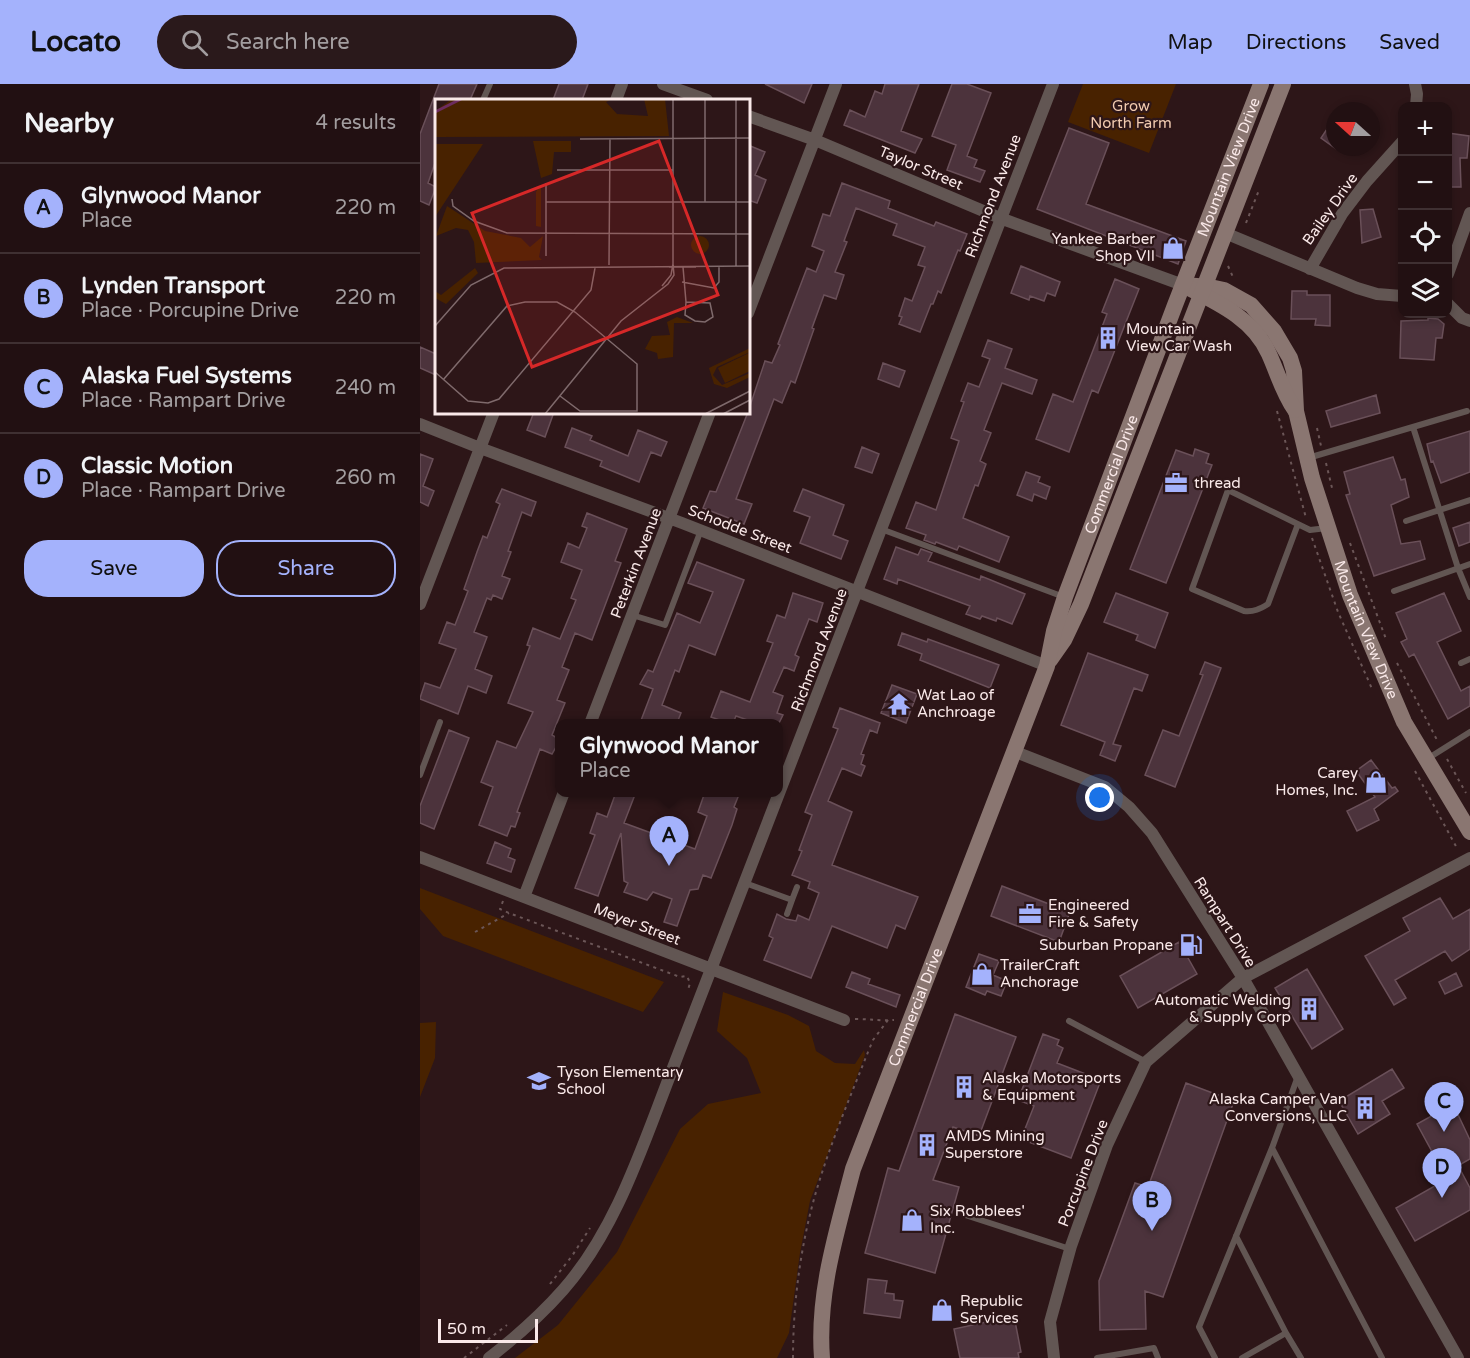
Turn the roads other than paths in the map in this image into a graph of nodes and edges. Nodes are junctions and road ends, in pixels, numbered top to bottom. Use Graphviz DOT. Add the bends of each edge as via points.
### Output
graph roads {
  1 [pos="490,84"];
  2 [pos="622,84"];
  3 [pos="663,84"];
  4 [pos="836,84"];
  5 [pos="1053,84"];
  6 [pos="1262,84"];
  7 [pos="1283,84"];
  8 [pos="1415,84"];
  9 [pos="483,99"];
  10 [pos="616,99"];
  11 [pos="705,99"];
  12 [pos="1416,102"];
  13 [pos="750,117"];
  14 [pos="815,140"];
  15 [pos="1398,146"];
  16 [pos="1470,213"];
  17 [pos="1000,218"];
  18 [pos="1225,233"];
  19 [pos="1452,264"];
  20 [pos="1310,268"];
  21 [pos="1183,285"];
  22 [pos="1202,290"];
  23 [pos="1398,296"];
  24 [pos="750,308"];
  25 [pos="1452,308"];
  26 [pos="1470,321"];
  27 [pos="1467,411"];
  28 [pos="493,414"];
  29 [pos="709,414"];
  30 [pos="420,424"];
  31 [pos="1413,427"];
  32 [pos="480,448"];
  33 [pos="1316,456"];
  34 [pos="1470,500"];
  35 [pos="1439,510"];
  36 [pos="670,518"];
  37 [pos="1406,521"];
  38 [pos="1298,524"];
  39 [pos="1328,528"];
  40 [pos="881,529"];
  41 [pos="701,530"];
  42 [pos="1470,564"];
  43 [pos="1458,568"];
  44 [pos="858,591"];
  45 [pos="1394,591"];
  46 [pos="1065,597"];
  47 [pos="1470,597"];
  48 [pos="420,604"];
  49 [pos="632,615"];
  50 [pos="1470,658"];
  51 [pos="1461,663"];
  52 [pos="1047,666"];
  53 [pos="592,719"];
  54 [pos="440,722"];
  55 [pos="1470,732"];
  56 [pos="1014,751"];
  57 [pos="1419,762"];
  58 [pos="420,775"];
  59 [pos="783,783"];
  60 [pos="562,797"];
  61 [pos="778,797"];
  62 [pos="1470,832"];
  63 [pos="420,857"];
  64 [pos="1467,860"];
  65 [pos="744,883"];
  66 [pos="797,886"];
  67 [pos="524,897"];
  68 [pos="792,900"];
  69 [pos="787,914"];
  70 [pos="711,968"];
  71 [pos="1243,978"];
  72 [pos="844,1020"];
  73 [pos="1069,1021"];
  74 [pos="1146,1062"];
  75 [pos="1298,1075"];
  76 [pos="1272,1148"];
  77 [pos="965,1215"];
  78 [pos="1236,1236"];
  79 [pos="1070,1249"];
  80 [pos="1286,1333"];
  81 [pos="489,1358"];
  82 [pos="822,1358"];
  83 [pos="1054,1358"];
  84 [pos="1097,1358"];
  85 [pos="1158,1358"];
  86 [pos="1215,1358"];
  87 [pos="1242,1358"];
  88 [pos="1301,1358"];
  89 [pos="1382,1358"];
  90 [pos="1458,1358"];
  1 -- 9 [label="lane"];
  2 -- 10 [label="street"];
  3 -- 11 [label="street"];
  4 -- 14 [label="street"];
  5 -- 17 [label="street, Richmond Avenue"];
  6 -- 21 [label="main road, Mountain View Drive"];
  7 -- 18 [label="main road, Mountain View Drive"];
  8 -- 12 [label="street"];
  13 -- 14 [label="street, Taylor Street"];
  14 -- 17 [label="street, Taylor Street"];
  14 -- 24 [label="street"];
  15 -- 20 [label="street, Bailey Drive" via="1342,214"];
  16 -- 19 [label="street"];
  17 -- 21 [label="street, Taylor Street"];
  17 -- 40 [label="street, Richmond Avenue"];
  18 -- 20 [label="street"];
  18 -- 22 [label="main road, Mountain View Drive"];
  20 -- 23 [label="street" via="1357,288"];
  21 -- 22 [label="main road, Mountain View Drive"];
  21 -- 46 [label="main road, Commercial Drive"];
  22 -- 33 [label="main road, Mountain View Drive" via="1244,320 1260,340"];
  22 -- 52 [label="main road, Commercial Drive" via="1081,604"];
  25 -- 26 [label="street"];
  27 -- 31 [label="lane"];
  28 -- 32 [label="street"];
  29 -- 36 [label="street, Peterkin Avenue"];
  30 -- 32 [label="street, Schodde Street"];
  31 -- 33 [label="lane"];
  31 -- 35 [label="lane"];
  32 -- 36 [label="street, Schodde Street"];
  32 -- 48 [label="street"];
  33 -- 39 [label="main road, Mountain View Drive"];
  34 -- 35 [label="lane"];
  35 -- 37 [label="lane"];
  35 -- 43 [label="lane"];
  36 -- 41 [label="street, Schodde Street"];
  36 -- 49 [label="street, Peterkin Avenue"];
  38 -- 38 [label="lane" via="1268,604 1253,612 1244,611 1192,590 1228,490"];
  38 -- 39 [label="lane" via="1310,530"];
  39 -- 57 [label="main road, Mountain View Drive" via="1354,606"];
  40 -- 44 [label="street, Richmond Avenue"];
  40 -- 46 [label="lane"];
  41 -- 44 [label="street, Schodde Street"];
  41 -- 49 [label="lane" via="665,625"];
  42 -- 43 [label="lane"];
  43 -- 45 [label="lane"];
  43 -- 47 [label="lane"];
  44 -- 52 [label="street, Schodde Street"];
  44 -- 59 [label="street, Richmond Avenue"];
  46 -- 52 [label="main road, Commercial Drive"];
  49 -- 53 [label="street, Peterkin Avenue"];
  50 -- 51 [label="lane"];
  52 -- 56 [label="main road, Commercial Drive"];
  54 -- 58 [label="lane"];
  55 -- 57 [label="lane"];
  56 -- 71 [label="street, Rampart Drive" via="1105,788 1129,807 1152,833"];
  56 -- 82 [label="main road, Commercial Drive" via="853,1169 823,1299"];
  57 -- 62 [label="main road, Mountain View Drive"];
  60 -- 67 [label="street"];
  61 -- 65 [label="street, Richmond Avenue"];
  63 -- 67 [label="street, Meyer Street"];
  64 -- 71 [label="street, Porcupine Drive"];
  65 -- 68 [label="lane"];
  65 -- 70 [label="street, Richmond Avenue"];
  66 -- 68 [label="lane"];
  67 -- 70 [label="street, Meyer Street"];
  68 -- 69 [label="lane"];
  70 -- 72 [label="street, Meyer Street"];
  70 -- 81 [label="street, Richmond Avenue" via="621,1198 596,1244 564,1288 522,1332"];
  71 -- 74 [label="street, Porcupine Drive"];
  71 -- 75 [label="street, Rampart Drive"];
  73 -- 74 [label="lane"];
  74 -- 79 [label="street, Porcupine Drive" via="1107,1145"];
  75 -- 76 [label="lane"];
  75 -- 90 [label="street, Rampart Drive"];
  76 -- 78 [label="lane"];
  76 -- 89 [label="lane"];
  77 -- 79 [label="lane"];
  78 -- 80 [label="lane"];
  78 -- 86 [label="lane" via="1199,1327"];
  79 -- 83 [label="street, Porcupine Drive" via="1050,1322"];
  80 -- 87 [label="lane"];
  80 -- 88 [label="lane"];
  84 -- 85 [label="lane" via="1154,1348"];
}
